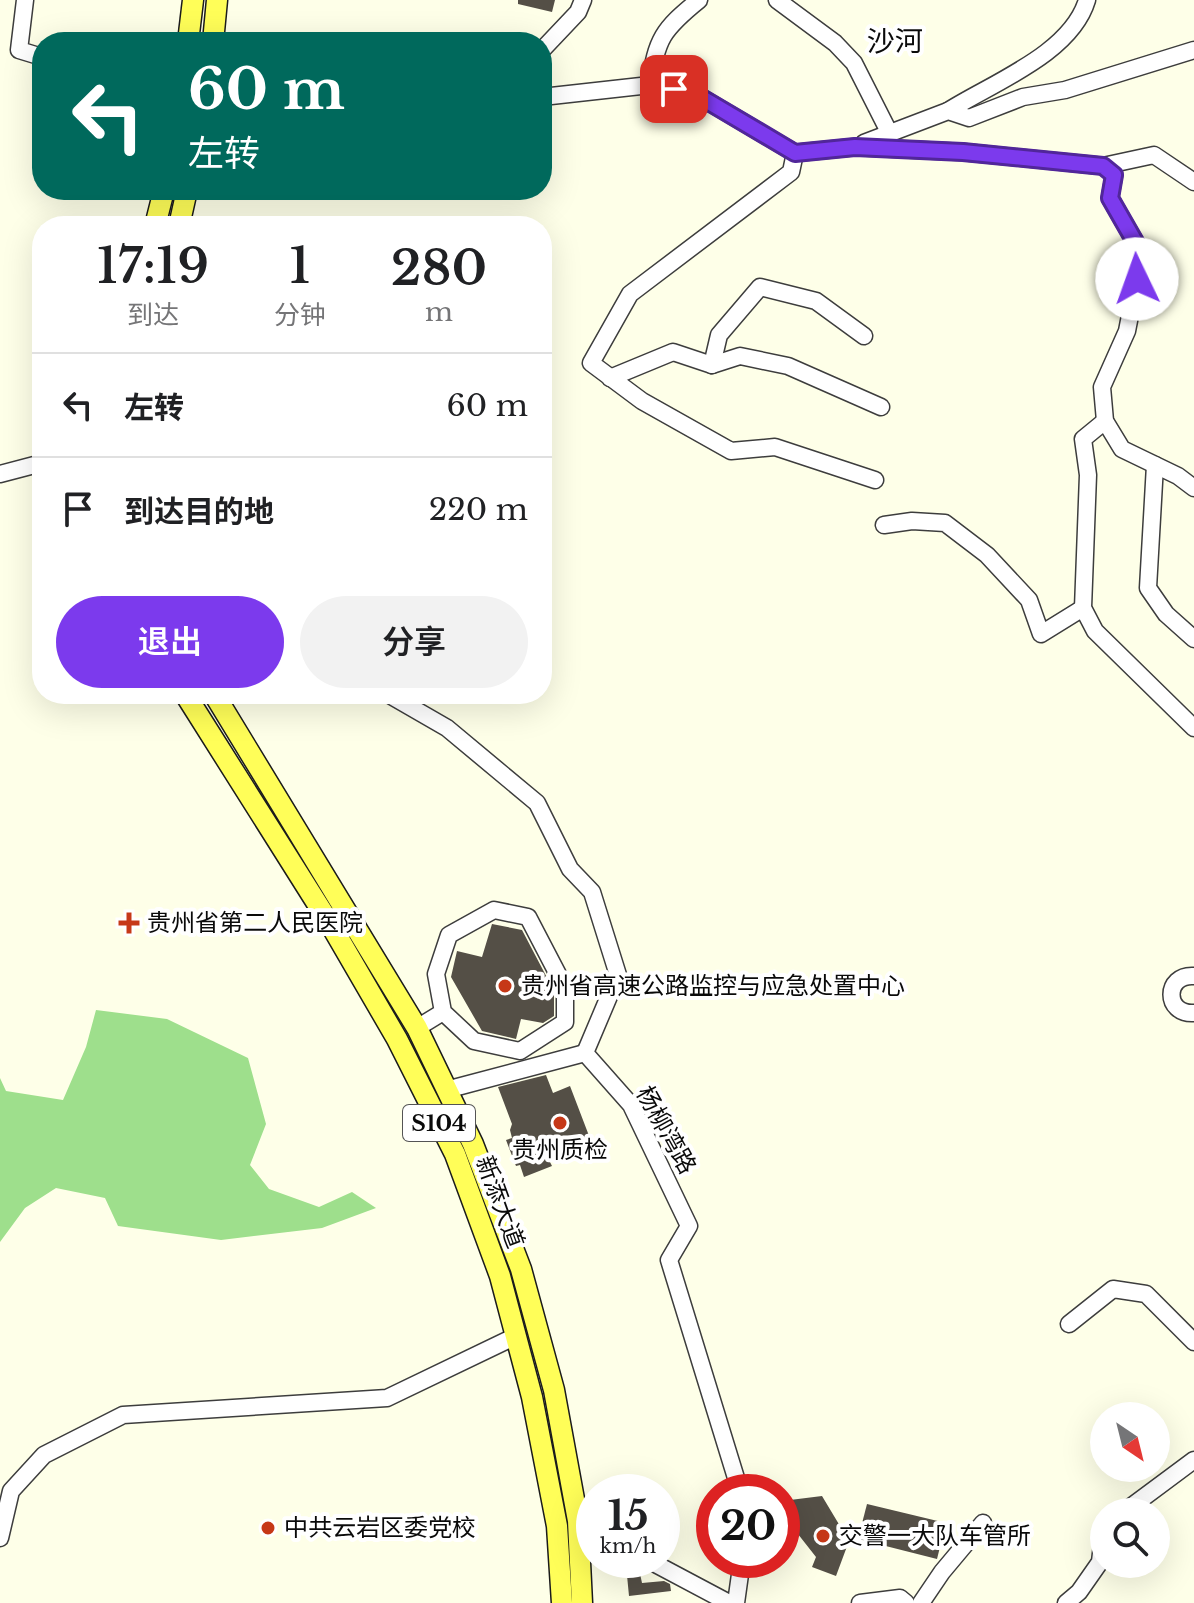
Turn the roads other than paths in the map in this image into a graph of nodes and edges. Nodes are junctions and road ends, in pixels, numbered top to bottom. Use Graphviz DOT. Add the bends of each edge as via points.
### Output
graph roads {
  1 [pos="25,0"];
  2 [pos="193,0"];
  3 [pos="217,0"];
  4 [pos="583,0"];
  5 [pos="699,0"];
  6 [pos="777,0"];
  7 [pos="1087,0"];
  8 [pos="189,32"];
  9 [pos="214,32"];
  10 [pos="552,39"];
  11 [pos="1194,50"];
  12 [pos="32,54"];
  13 [pos="650,85"];
  14 [pos="552,96"];
  15 [pos="948,111"];
  16 [pos="890,134"];
  17 [pos="855,147"];
  18 [pos="795,153"];
  19 [pos="1103,166"];
  20 [pos="1194,182"];
  21 [pos="864,336"];
  22 [pos="712,365"];
  23 [pos="610,378"];
  24 [pos="881,407"];
  25 [pos="1105,421"];
  26 [pos="1155,465"];
  27 [pos="32,466"];
  28 [pos="0,474"];
  29 [pos="875,480"];
  30 [pos="1194,488"];
  31 [pos="884,525"];
  32 [pos="1083,608"];
  33 [pos="1194,639"];
  34 [pos="191,704"];
  35 [pos="220,704"];
  36 [pos="405,704"];
  37 [pos="1194,728"];
  38 [pos="1194,976"];
  39 [pos="443,1012"];
  40 [pos="1194,1013"];
  41 [pos="417,1028"];
  42 [pos="585,1053"];
  43 [pos="446,1090"];
  44 [pos="1069,1324"];
  45 [pos="516,1336"];
  46 [pos="1194,1342"];
  47 [pos="1194,1460"];
  48 [pos="735,1474"];
  49 [pos="576,1484"];
  50 [pos="1143,1498"];
  51 [pos="983,1523"];
  52 [pos="557,1526"];
  53 [pos="576,1526"];
  54 [pos="0,1538"];
  55 [pos="1090,1576"];
  56 [pos="680,1577"];
  57 [pos="583,1578"];
  58 [pos="739,1578"];
  59 [pos="562,1603"];
  60 [pos="582,1603"];
  61 [pos="729,1603"];
  62 [pos="736,1603"];
  63 [pos="860,1603"];
  64 [pos="906,1603"];
  65 [pos="921,1603"];
  66 [pos="1066,1603"];
  1 -- 12 [label="street" via="19,50"];
  2 -- 8 [label="main road"];
  3 -- 9 [label="main road"];
  4 -- 10 [label="street"];
  5 -- 13 [label="street" via="674,20 654,51"];
  6 -- 16 [label="street" via="854,63"];
  7 -- 15 [label="street" via="1058,42 1025,69"];
  11 -- 15 [label="street" via="1065,90 1023,97 969,118"];
  13 -- 14 [label="street"];
  13 -- 18 [label="street" via="697,95"];
  15 -- 16 [label="street"];
  16 -- 17 [label="street"];
  17 -- 18 [label="street"];
  17 -- 19 [label="street"];
  18 -- 23 [label="street" via="791,172 630,294 591,363"];
  19 -- 20 [label="street" via="1154,155"];
  19 -- 25 [label="street" via="1114,175 1110,198 1142,254 1127,331 1102,387"];
  21 -- 22 [label="street" via="816,301 760,287 719,335"];
  22 -- 23 [label="street" via="673,352"];
  22 -- 24 [label="street" via="740,356 788,366"];
  23 -- 29 [label="street" via="731,451 775,447"];
  25 -- 26 [label="street" via="1122,449"];
  25 -- 32 [label="street" via="1083,439 1088,475"];
  26 -- 30 [label="street"];
  26 -- 33 [label="street" via="1148,588 1166,614"];
  27 -- 28 [label="street"];
  31 -- 32 [label="street" via="945,523 987,555 1029,600 1041,634"];
  32 -- 37 [label="street" via="1095,631"];
  34 -- 45 [label="main road, 新添大道 / S104" via="332,927 403,1052 455,1154"];
  35 -- 41 [label="main road, 新添大道 / S104"];
  36 -- 42 [label="street" via="447,728 537,803 570,869 592,892 618,975"];
  38 -- 40 [label="street" via="1177,980 1170,991 1176,1009"];
  39 -- 39 [label="street" via="474,1041 520,1051 565,1022 565,988 528,917 494,910 449,935 436,974"];
  39 -- 41 [label="street"];
  41 -- 43 [label="main road, 新添大道 / S104"];
  42 -- 43 [label="street"];
  42 -- 48 [label="street, 杨柳湾路" via="631,1105 689,1226 669,1260"];
  43 -- 49 [label="main road, 新添大道 / S104" via="473,1144 521,1269"];
  44 -- 46 [label="street" via="1113,1289 1146,1294"];
  45 -- 52 [label="main road, 新添大道 / S104"];
  45 -- 54 [label="street" via="387,1398 123,1415 44,1455 11,1491"];
  47 -- 50 [label="street"];
  51 -- 65 [label="street"];
  52 -- 53 [label="street"];
  52 -- 59 [label="main road, 新添大道 / S104"];
  55 -- 66 [label="street"];
  56 -- 61 [label="street"];
  57 -- 60 [label="main road, 新添大道 / S104"];
  58 -- 62 [label="street"];
  63 -- 64 [label="street" via="900,1598"];
}
